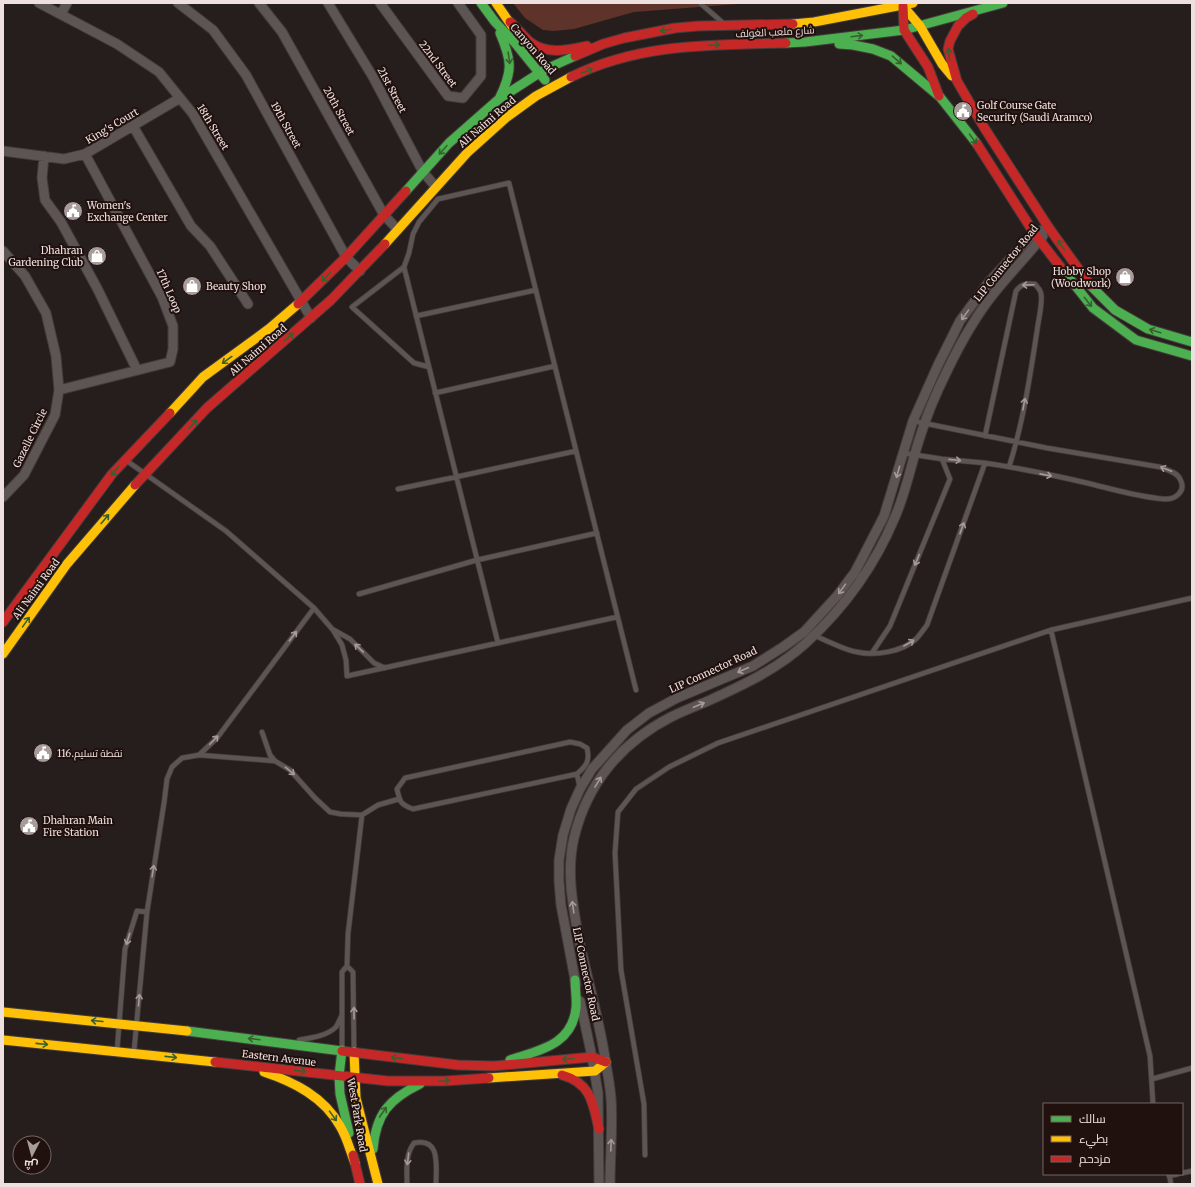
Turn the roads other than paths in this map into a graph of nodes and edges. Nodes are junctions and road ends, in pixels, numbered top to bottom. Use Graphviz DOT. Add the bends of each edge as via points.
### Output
graph roads {
  1 [pos="39,3"];
  2 [pos="67,3"];
  3 [pos="178,3"];
  4 [pos="259,3"];
  5 [pos="328,3"];
  6 [pos="380,3"];
  7 [pos="458,3"];
  8 [pos="481,3"];
  9 [pos="496,3"];
  10 [pos="700,3"];
  11 [pos="913,3"];
  12 [pos="1003,3"];
  13 [pos="903,6"];
  14 [pos="980,10"];
  15 [pos="61,14"];
  16 [pos="495,22"];
  17 [pos="510,22"];
  18 [pos="726,26"];
  19 [pos="920,26"];
  20 [pos="904,30"];
  21 [pos="805,42"];
  22 [pos="603,44"];
  23 [pos="541,72"];
  24 [pos="956,81"];
  25 [pos="552,87"];
  26 [pos="940,97"];
  27 [pos="180,98"];
  28 [pos="499,99"];
  29 [pos="133,126"];
  30 [pos="3,151"];
  31 [pos="85,154"];
  32 [pos="44,156"];
  33 [pos="423,172"];
  34 [pos="436,186"];
  35 [pos="384,215"];
  36 [pos="1049,228"];
  37 [pos="398,230"];
  38 [pos="1037,237"];
  39 [pos="3,251"];
  40 [pos="346,257"];
  41 [pos="404,267"];
  42 [pos="360,271"];
  43 [pos="536,290"];
  44 [pos="302,301"];
  45 [pos="248,304"];
  46 [pos="416,316"];
  47 [pos="311,318"];
  48 [pos="1192,342"];
  49 [pos="1192,356"];
  50 [pos="555,366"];
  51 [pos="429,367"];
  52 [pos="137,370"];
  53 [pos="59,390"];
  54 [pos="435,393"];
  55 [pos="913,421"];
  56 [pos="925,423"];
  57 [pos="985,436"];
  58 [pos="1017,442"];
  59 [pos="576,451"];
  60 [pos="903,453"];
  61 [pos="915,455"];
  62 [pos="942,459"];
  63 [pos="126,460"];
  64 [pos="985,463"];
  65 [pos="1009,467"];
  66 [pos="146,474"];
  67 [pos="456,477"];
  68 [pos="398,488"];
  69 [pos="3,496"];
  70 [pos="597,533"];
  71 [pos="477,560"];
  72 [pos="359,594"];
  73 [pos="1192,598"];
  74 [pos="314,608"];
  75 [pos="618,617"];
  76 [pos="3,622"];
  77 [pos="333,630"];
  78 [pos="1051,630"];
  79 [pos="804,632"];
  80 [pos="814,635"];
  81 [pos="498,643"];
  82 [pos="872,653"];
  83 [pos="3,654"];
  84 [pos="385,668"];
  85 [pos="636,690"];
  86 [pos="262,732"];
  87 [pos="199,755"];
  88 [pos="275,762"];
  89 [pos="577,774"];
  90 [pos="580,789"];
  91 [pos="399,799"];
  92 [pos="362,815"];
  93 [pos="147,912"];
  94 [pos="347,966"];
  95 [pos="575,980"];
  96 [pos="3,1012"];
  97 [pos="343,1014"];
  98 [pos="118,1023"];
  99 [pos="136,1025"];
  100 [pos="3,1040"];
  101 [pos="285,1043"];
  102 [pos="342,1050"];
  103 [pos="117,1051"];
  104 [pos="354,1052"];
  105 [pos="134,1053"];
  106 [pos="592,1057"];
  107 [pos="606,1062"];
  108 [pos="240,1064"];
  109 [pos="494,1066"];
  110 [pos="1192,1068"];
  111 [pos="595,1071"];
  112 [pos="552,1074"];
  113 [pos="339,1076"];
  114 [pos="354,1078"];
  115 [pos="1152,1079"];
  116 [pos="425,1082"];
  117 [pos="1153,1103"];
  118 [pos="599,1129"];
  119 [pos="645,1155"];
  120 [pos="372,1162"];
  121 [pos="355,1163"];
  122 [pos="1169,1175"];
  123 [pos="360,1184"];
  124 [pos="378,1184"];
  125 [pos="407,1184"];
  126 [pos="436,1184"];
  127 [pos="599,1184"];
  128 [pos="610,1184"];
  129 [pos="1171,1184"];
  1 -- 15 [label="street, 18th Street"];
  2 -- 15 [label="street"];
  3 -- 40 [label="street, 19th Street" via="213,30 246,75"];
  4 -- 35 [label="street, 20th Street" via="282,32"];
  5 -- 33 [label="street, 21st Street" via="373,77"];
  6 -- 7 [label="street, 22nd Street" via="448,96 463,98 481,76 481,35"];
  8 -- 16 [label="main road, Canyon Road"];
  9 -- 17 [label="main road, Canyon Road"];
  10 -- 18 [label="lane"];
  11 -- 13 [label="main road, شارع ملعب الغولف"];
  12 -- 14 [label="main road, شارع ملعب الغولف"];
  13 -- 18 [label="main road, شارع ملعب الغولف" via="814,22"];
  13 -- 19 [label="main road"];
  13 -- 20 [label="main road"];
  14 -- 19 [label="main road, شارع ملعب الغولف"];
  24 -- 14 [label="main road, one-way" via="949,56 950,41 958,26"];
  15 -- 27 [label="street, 18th Street" via="117,44 159,72"];
  16 -- 23 [label="main road, Canyon Road"];
  16 -- 28 [label="main road, one-way" via="510,59 509,78"];
  17 -- 22 [label="main road" via="534,45 541,48 561,50"];
  17 -- 23 [label="main road, Canyon Road"];
  18 -- 22 [label="main road, شارع ملعب الغولف, one-way" via="675,28"];
  19 -- 20 [label="main road, شارع ملعب الغولف"];
  19 -- 24 [label="main road" via="942,64"];
  21 -- 20 [label="main road, شارع ملعب الغولف, one-way"];
  20 -- 26 [label="main road" via="928,67"];
  25 -- 21 [label="main road, شارع ملعب الغولف, one-way" via="626,56 658,50 690,46"];
  21 -- 26 [label="main road, one-way" via="853,45 891,56"];
  22 -- 23 [label="main road, Ali Naimi Road"];
  23 -- 25 [label="main road, Canyon Road"];
  23 -- 28 [label="main road, Ali Naimi Road"];
  24 -- 36 [label="main road"];
  25 -- 34 [label="main road, Ali Naimi Road" via="489,132"];
  26 -- 38 [label="main road, one-way" via="972,137"];
  27 -- 29 [label="street, King's Court"];
  27 -- 44 [label="street, 18th Street" via="193,114"];
  28 -- 33 [label="main road, Ali Naimi Road, one-way" via="449,143"];
  29 -- 31 [label="street, King's Court"];
  29 -- 45 [label="street" via="191,226 210,246"];
  30 -- 32 [label="street, King's Court"];
  31 -- 32 [label="street, King's Court" via="64,158"];
  31 -- 52 [label="street, 17th Loop" via="162,297 173,326 170,362"];
  32 -- 52 [label="street" via="42,178 45,200 61,222 97,288"];
  33 -- 34 [label="street, 21st Street"];
  33 -- 35 [label="main road, Ali Naimi Road"];
  34 -- 37 [label="main road, Ali Naimi Road"];
  35 -- 37 [label="street, 20th Street"];
  35 -- 40 [label="main road, Ali Naimi Road"];
  36 -- 38 [label="street, LIP Connector Road"];
  48 -- 36 [label="main road, one-way" via="1148,329 1115,310 1087,282"];
  37 -- 42 [label="main road, Ali Naimi Road"];
  38 -- 49 [label="main road, one-way" via="1093,308 1136,340"];
  38 -- 55 [label="street, LIP Connector Road, one-way" via="988,283 960,321"];
  38 -- 56 [label="street, LIP Connector Road" via="976,320 947,372"];
  39 -- 53 [label="street, Gazelle Circle" via="25,276 46,313 56,356"];
  40 -- 42 [label="street, 19th Street"];
  40 -- 44 [label="main road, Ali Naimi Road, one-way"];
  41 -- 43 [label="lane" via="419,222 438,199 509,183"];
  41 -- 46 [label="lane"];
  41 -- 51 [label="lane" via="352,307 414,363"];
  42 -- 47 [label="main road, Ali Naimi Road"];
  43 -- 46 [label="lane"];
  43 -- 50 [label="lane"];
  44 -- 47 [label="street, 18th Street"];
  44 -- 63 [label="main road, Ali Naimi Road, one-way" via="203,377"];
  46 -- 51 [label="lane"];
  66 -- 47 [label="main road, Ali Naimi Road, one-way" via="207,408"];
  50 -- 54 [label="lane"];
  50 -- 59 [label="lane"];
  51 -- 54 [label="lane"];
  52 -- 53 [label="street, 17th Loop"];
  53 -- 69 [label="street, Gazelle Circle" via="55,415 24,475"];
  54 -- 67 [label="lane"];
  55 -- 56 [label="lane"];
  55 -- 60 [label="street, LIP Connector Road"];
  56 -- 57 [label="lane"];
  56 -- 61 [label="street, LIP Connector Road"];
  57 -- 58 [label="lane"];
  58 -- 57 [label="lane, one-way" via="1040,312 1042,294 1035,284 1020,285 1016,291"];
  58 -- 65 [label="lane"];
  65 -- 58 [label="lane, one-way" via="1139,496 1174,499 1181,493 1180,479 1175,473 1160,467"];
  59 -- 67 [label="lane"];
  59 -- 70 [label="lane"];
  60 -- 61 [label="lane"];
  60 -- 79 [label="street, LIP Connector Road, one-way" via="884,516 855,572"];
  61 -- 62 [label="lane"];
  61 -- 80 [label="street, LIP Connector Road" via="896,516 869,569 852,594"];
  62 -- 64 [label="lane, one-way"];
  62 -- 82 [label="lane, one-way" via="950,479 890,626"];
  63 -- 66 [label="lane"];
  63 -- 76 [label="main road, Ali Naimi Road, one-way" via="112,474"];
  64 -- 65 [label="lane"];
  82 -- 64 [label="lane, one-way" via="890,652 906,646 916,640 927,625"];
  66 -- 74 [label="lane" via="226,531"];
  83 -- 66 [label="main road, Ali Naimi Road, one-way" via="67,564"];
  67 -- 68 [label="lane"];
  67 -- 71 [label="lane"];
  70 -- 71 [label="lane"];
  70 -- 75 [label="lane"];
  71 -- 72 [label="lane"];
  71 -- 81 [label="lane"];
  73 -- 78 [label="lane"];
  74 -- 77 [label="lane"];
  87 -- 74 [label="lane, one-way" via="217,738"];
  75 -- 81 [label="lane"];
  75 -- 85 [label="lane"];
  84 -- 77 [label="lane, one-way" via="374,663 350,639"];
  77 -- 84 [label="lane" via="342,646 347,676"];
  78 -- 115 [label="lane" via="1150,1056"];
  78 -- 119 [label="lane" via="718,743 669,767 636,789 618,812 615,853 622,970 644,1104"];
  79 -- 80 [label="lane"];
  79 -- 90 [label="street, LIP Connector Road, one-way" via="753,666 677,698 649,713 626,730 592,769"];
  80 -- 82 [label="lane" via="856,652"];
  107 -- 80 [label="street, LIP Connector Road, one-way" via="570,882 574,838 590,796 611,763 645,732 672,716 762,675 789,657"];
  81 -- 84 [label="lane"];
  86 -- 88 [label="lane"];
  87 -- 88 [label="lane"];
  93 -- 87 [label="lane, one-way" via="167,780 172,767 182,758"];
  88 -- 92 [label="lane, one-way" via="290,770 330,812"];
  89 -- 90 [label="lane"];
  89 -- 91 [label="lane" via="413,809 404,806"];
  89 -- 91 [label="lane" via="589,757 587,748 570,742 405,778 397,789"];
  90 -- 95 [label="street, LIP Connector Road" via="563,835 559,860 560,905"];
  91 -- 92 [label="lane" via="378,804"];
  92 -- 94 [label="lane" via="348,934"];
  93 -- 98 [label="lane, one-way" via="137,911 125,949"];
  99 -- 93 [label="lane, one-way"];
  94 -- 97 [label="lane" via="342,972"];
  104 -- 94 [label="lane, one-way" via="353,972"];
  95 -- 106 [label="street, LIP Connector Road"];
  95 -- 109 [label="main road, Eastern Avenue" via="576,1006 568,1032 552,1044"];
  98 -- 96 [label="main road, Eastern Avenue, one-way"];
  97 -- 101 [label="lane" via="336,1027 327,1033"];
  97 -- 102 [label="lane"];
  98 -- 99 [label="main road, Eastern Avenue"];
  98 -- 103 [label="lane"];
  101 -- 99 [label="main road, Eastern Avenue, one-way"];
  99 -- 105 [label="lane"];
  100 -- 103 [label="main road, Eastern Avenue, one-way"];
  101 -- 102 [label="main road, Eastern Avenue"];
  102 -- 104 [label="main road, Eastern Avenue"];
  102 -- 113 [label="main road, West Park Road"];
  103 -- 105 [label="main road, Eastern Avenue"];
  109 -- 104 [label="main road, Eastern Avenue, one-way" via="458,1065"];
  104 -- 114 [label="main road, West Park Road"];
  105 -- 108 [label="main road, Eastern Avenue, one-way"];
  106 -- 107 [label="main road, Eastern Avenue"];
  106 -- 109 [label="main road, Eastern Avenue, one-way"];
  106 -- 111 [label="street, LIP Connector Road"];
  107 -- 111 [label="main road"];
  128 -- 107 [label="street, LIP Connector Road, one-way" via="611,1098"];
  108 -- 113 [label="main road, Eastern Avenue, one-way"];
  108 -- 121 [label="main road, one-way" via="273,1074 319,1101 340,1126"];
  110 -- 115 [label="lane"];
  111 -- 112 [label="main road, Eastern Avenue"];
  111 -- 118 [label="street, LIP Connector Road"];
  116 -- 112 [label="main road, Eastern Avenue, one-way"];
  112 -- 118 [label="main road, Eastern Avenue" via="568,1076 582,1084 591,1097"];
  113 -- 114 [label="main road, Eastern Avenue"];
  113 -- 121 [label="main road, West Park Road" via="340,1094"];
  114 -- 116 [label="main road, Eastern Avenue"];
  114 -- 120 [label="main road, West Park Road" via="356,1098"];
  115 -- 117 [label="lane"];
  120 -- 116 [label="main road, one-way" via="373,1135 378,1119 394,1098 407,1089"];
  118 -- 127 [label="street, LIP Connector Road"];
  120 -- 124 [label="main road, West Park Road"];
  121 -- 123 [label="main road, West Park Road"];
  122 -- 129 [label="lane"];
  126 -- 125 [label="lane, one-way" via="436,1156 433,1148 422,1141 414,1143 409,1150"];
}
